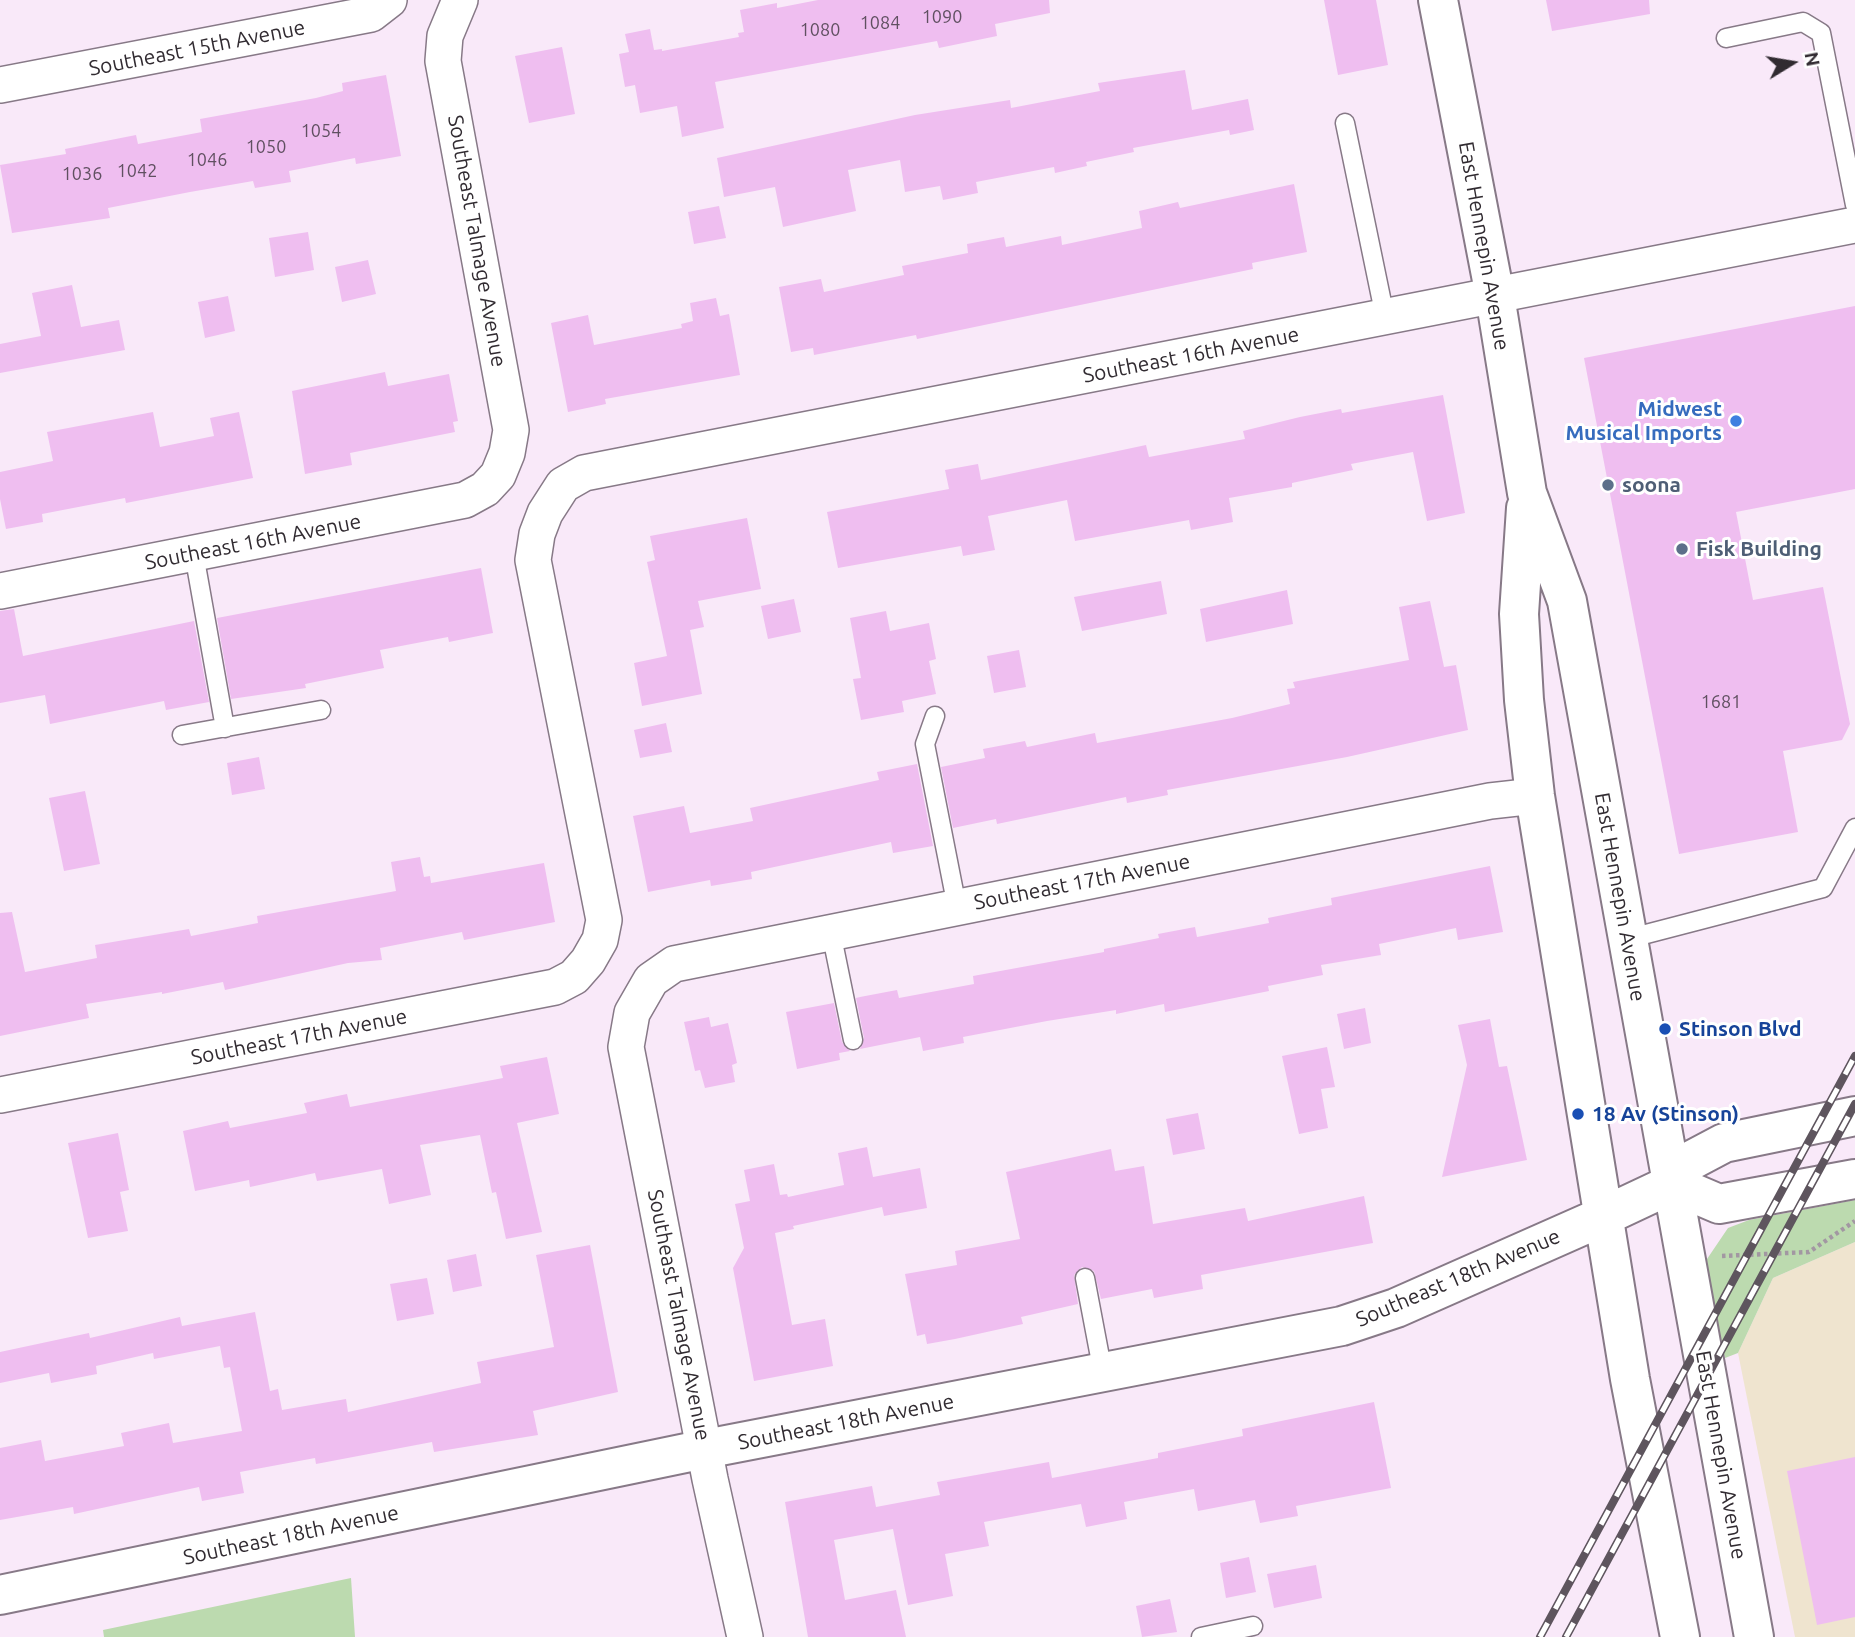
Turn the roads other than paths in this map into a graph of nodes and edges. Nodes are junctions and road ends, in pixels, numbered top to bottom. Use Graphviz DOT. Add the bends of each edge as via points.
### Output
graph roads {
  1 [pos="389,0"];
  2 [pos="1438,0"];
  3 [pos="457,3"];
  4 [pos="1726,38"];
  5 [pos="0,86"];
  6 [pos="1345,123"];
  7 [pos="1855,205"];
  8 [pos="1855,225"];
  9 [pos="1495,296"];
  10 [pos="1385,317"];
  11 [pos="498,475"];
  12 [pos="1527,494"];
  13 [pos="194,554"];
  14 [pos="0,591"];
  15 [pos="321,710"];
  16 [pos="935,716"];
  17 [pos="225,728"];
  18 [pos="182,735"];
  19 [pos="1535,796"];
  20 [pos="1855,828"];
  21 [pos="957,907"];
  22 [pos="831,932"];
  23 [pos="1628,939"];
  24 [pos="588,961"];
  25 [pos="641,995"];
  26 [pos="853,1040"];
  27 [pos="0,1095"];
  28 [pos="1855,1116"];
  29 [pos="1855,1179"];
  30 [pos="1672,1184"];
  31 [pos="1604,1216"];
  32 [pos="1084,1278"];
  33 [pos="1103,1373"];
  34 [pos="705,1449"];
  35 [pos="0,1595"];
  36 [pos="1253,1626"];
  37 [pos="745,1637"];
  38 [pos="1200,1637"];
  39 [pos="1680,1637"];
  40 [pos="1754,1637"];
  1 -- 5 [label="street, Southeast 15th Avenue" via="371,14"];
  2 -- 9 [label="main road, East Hennepin Avenue"];
  3 -- 11 [label="street, Southeast Talmage Avenue" via="445,36 443,61 511,430"];
  4 -- 7 [label="lane" via="1803,22 1821,33"];
  6 -- 10 [label="lane"];
  8 -- 9 [label="street, Southeast 16th Avenue"];
  9 -- 10 [label="street, Southeast 16th Avenue"];
  9 -- 12 [label="main road, East Hennepin Avenue"];
  10 -- 24 [label="street, Southeast 16th Avenue" via="584,472 563,485 545,513 533,560 604,920 600,940"];
  11 -- 13 [label="street, Southeast 16th Avenue" via="465,500"];
  12 -- 19 [label="main road, East Hennepin Avenue" via="1519,614"];
  12 -- 23 [label="main road, East Hennepin Avenue" via="1567,601"];
  13 -- 14 [label="street, Southeast 16th Avenue"];
  13 -- 17 [label="lane"];
  15 -- 17 [label="lane"];
  16 -- 21 [label="lane" via="925,744"];
  17 -- 18 [label="lane"];
  19 -- 21 [label="street, Southeast 17th Avenue" via="1490,801"];
  19 -- 31 [label="main road, East Hennepin Avenue"];
  20 -- 23 [label="lane" via="1824,888"];
  21 -- 22 [label="street, Southeast 17th Avenue"];
  22 -- 25 [label="street, Southeast 17th Avenue" via="674,964 651,980"];
  22 -- 26 [label="lane"];
  23 -- 30 [label="main road, East Hennepin Avenue"];
  24 -- 27 [label="street, Southeast 17th Avenue" via="574,977 555,987"];
  25 -- 34 [label="street, Southeast Talmage Avenue" via="629,1021 626,1047"];
  28 -- 30 [label="main road" via="1724,1143 1690,1161"];
  29 -- 30 [label="main road" via="1719,1204"];
  30 -- 31 [label="main road, Southeast 18th Avenue"];
  30 -- 40 [label="main road, East Hennepin Avenue"];
  31 -- 33 [label="main road, Southeast 18th Avenue" via="1396,1308 1342,1326"];
  31 -- 39 [label="main road, East Hennepin Avenue"];
  32 -- 33 [label="lane"];
  33 -- 34 [label="main road, Southeast 18th Avenue"];
  34 -- 35 [label="main road, Southeast 18th Avenue"];
  34 -- 37 [label="street, Southeast Talmage Avenue"];
  36 -- 38 [label="lane"];
}
